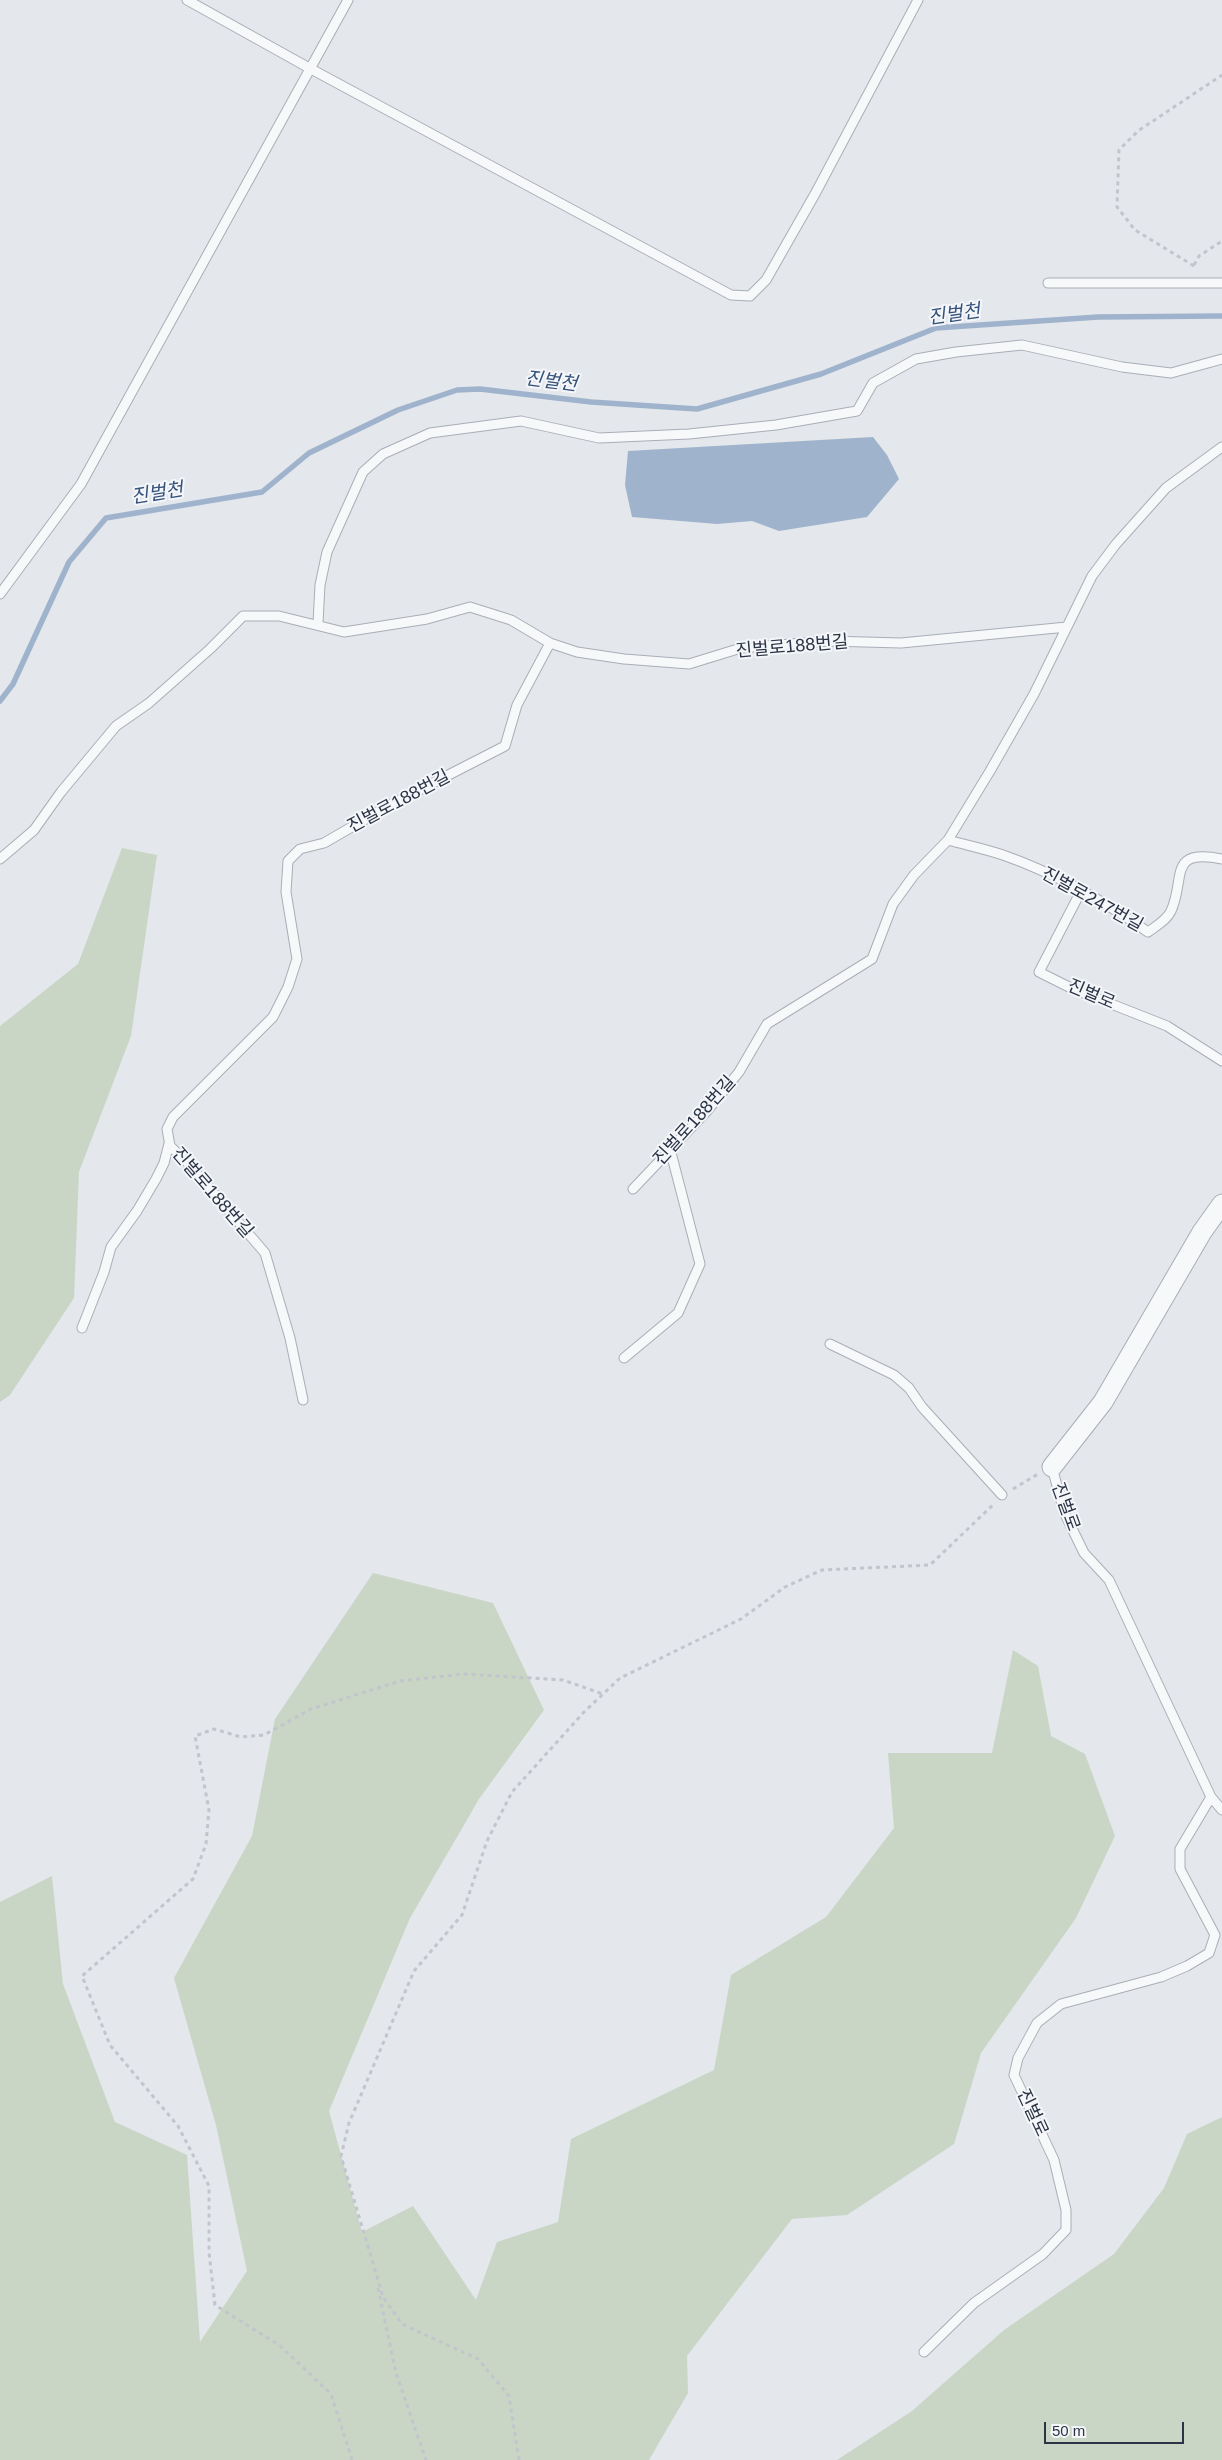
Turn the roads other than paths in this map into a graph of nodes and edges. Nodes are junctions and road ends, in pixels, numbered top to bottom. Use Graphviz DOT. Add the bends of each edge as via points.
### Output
graph roads {
  1 [pos="187,0"];
  2 [pos="348,0"];
  3 [pos="918,0"];
  4 [pos="311,69"];
  5 [pos="1048,283"];
  6 [pos="1222,283"];
  7 [pos="1222,359"];
  8 [pos="1222,447"];
  9 [pos="0,594"];
  10 [pos="318,623"];
  11 [pos="1067,627"];
  12 [pos="550,643"];
  13 [pos="948,840"];
  14 [pos="0,858"];
  15 [pos="1222,859"];
  16 [pos="1081,891"];
  17 [pos="1222,1061"];
  18 [pos="169,1144"];
  19 [pos="670,1149"];
  20 [pos="633,1189"];
  21 [pos="1222,1204"];
  22 [pos="82,1328"];
  23 [pos="830,1344"];
  24 [pos="624,1358"];
  25 [pos="303,1400"];
  26 [pos="1052,1467"];
  27 [pos="1002,1495"];
  28 [pos="1211,1797"];
  29 [pos="1222,1810"];
  30 [pos="924,2352"];
  1 -- 4 [label="lane"];
  2 -- 4 [label="lane"];
  3 -- 4 [label="lane" via="815,194 766,280 750,296 731,295"];
  4 -- 9 [label="lane" via="81,484"];
  5 -- 6 [label="lane"];
  7 -- 10 [label="lane" via="1171,373 1122,367 1022,346 956,352 916,359 873,383 858,411 776,425 689,434 599,438 521,422 430,433 383,454 363,472 327,552 320,585"];
  8 -- 11 [label="lane, 진벌로188번길" via="1166,488 1116,544 1092,576"];
  10 -- 12 [label="lane" via="344,632 427,619 470,608 511,620"];
  10 -- 14 [label="lane" via="279,616 243,616 149,703 116,726 34,830"];
  11 -- 12 [label="lane, 진벌로188번길" via="901,643 828,641 741,648 690,664 577,652"];
  11 -- 13 [label="lane, 진벌로188번길" via="1034,694"];
  12 -- 18 [label="lane, 진벌로188번길" via="517,705 505,746 388,806 324,844 300,849 288,861 286,892 297,959 288,987 273,1017 173,1117 167,1129"];
  13 -- 16 [label="lane, 진벌로247번길" via="1002,854"];
  13 -- 19 [label="lane, 진벌로188번길" via="914,875 893,904 872,959 767,1024 739,1072 707,1112"];
  15 -- 16 [label="lane, 진벌로247번길" via="1202,855 1188,860 1180,869 1171,912 1148,932"];
  16 -- 17 [label="lane, 진벌로" via="1039,972 1167,1026"];
  18 -- 22 [label="lane" via="156,1179 111,1247"];
  18 -- 25 [label="lane, 진벌로188번길" via="265,1253 290,1338"];
  19 -- 20 [label="lane, 진벌로188번길"];
  19 -- 24 [label="lane" via="700,1264 678,1312"];
  21 -- 26 [label="street, 진벌로" via="1202,1232 1103,1402"];
  23 -- 27 [label="lane" via="894,1375 909,1388 922,1407"];
  26 -- 28 [label="lane, 진벌로" via="1064,1512 1084,1553 1109,1580"];
  28 -- 29 [label="lane, 진벌로"];
  28 -- 30 [label="lane, 진벌로" via="1180,1849 1180,1869 1215,1935 1209,1953 1161,1977 1061,2004 1036,2023 1018,2058 1014,2075 1054,2160 1066,2210 1066,2230 1043,2254 974,2303"];
}
